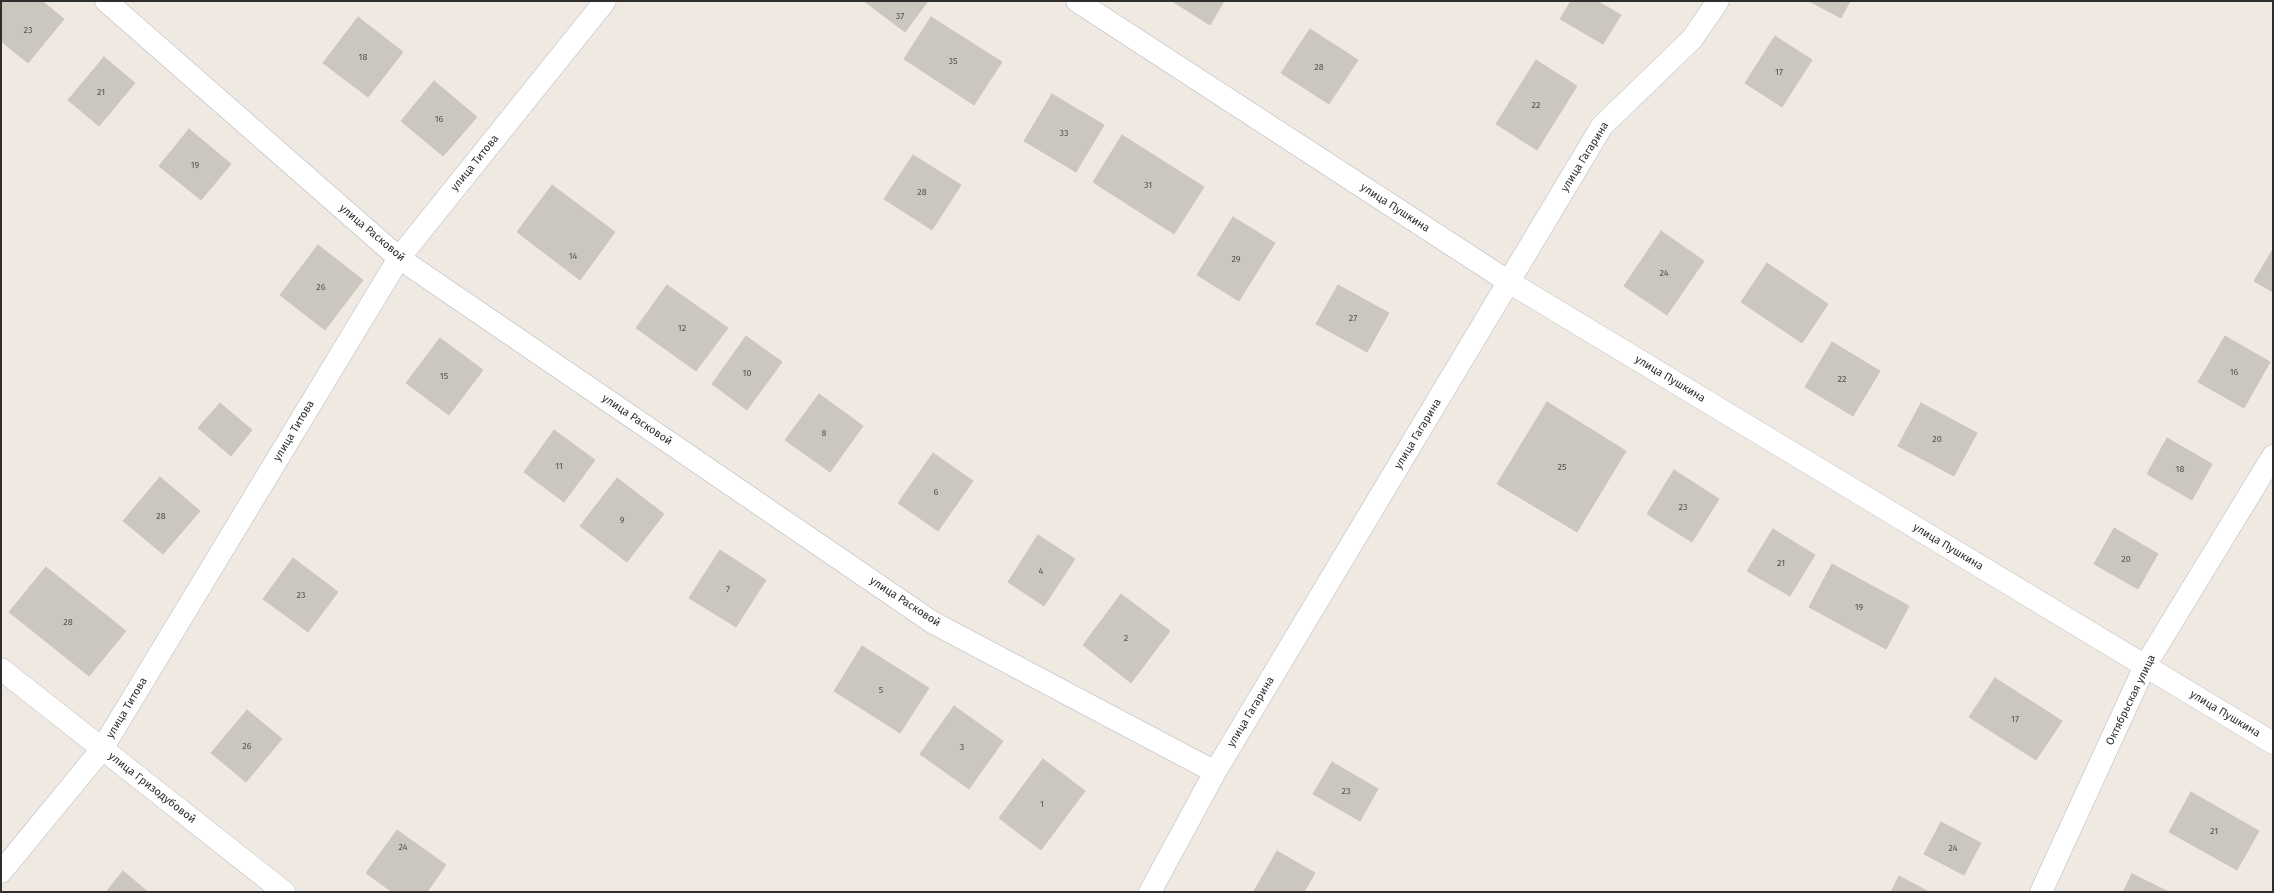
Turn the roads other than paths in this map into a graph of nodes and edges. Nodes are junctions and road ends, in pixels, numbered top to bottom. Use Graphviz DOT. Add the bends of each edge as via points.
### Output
graph roads {
  1 [pos="106,1"];
  2 [pos="605,1"];
  3 [pos="1077,1"];
  4 [pos="1718,1"];
  5 [pos="399,258"];
  6 [pos="1509,282"];
  7 [pos="2273,456"];
  8 [pos="2145,666"];
  9 [pos="1,669"];
  10 [pos="2273,743"];
  11 [pos="102,748"];
  12 [pos="1215,772"];
  13 [pos="1,872"];
  14 [pos="284,892"];
  15 [pos="1150,892"];
  16 [pos="2041,892"];
  1 -- 5 [label="street, улица Расковой"];
  2 -- 5 [label="street, улица Титова"];
  3 -- 6 [label="street, улица Пушкина"];
  4 -- 6 [label="street, улица Гагарина" via="1692,39 1602,126"];
  5 -- 11 [label="street, улица Титова"];
  5 -- 12 [label="street, улица Расковой" via="932,622"];
  6 -- 8 [label="street, улица Пушкина"];
  6 -- 12 [label="street, улица Гагарина"];
  7 -- 8 [label="street, Октябрьская улица"];
  8 -- 10 [label="street, улица Пушкина"];
  8 -- 16 [label="street, Октябрьская улица"];
  9 -- 11 [label="street, улица Гризодубовой"];
  11 -- 13 [label="street, улица Титова"];
  11 -- 14 [label="street, улица Гризодубовой"];
  12 -- 15 [label="street, улица Гагарина"];
}
